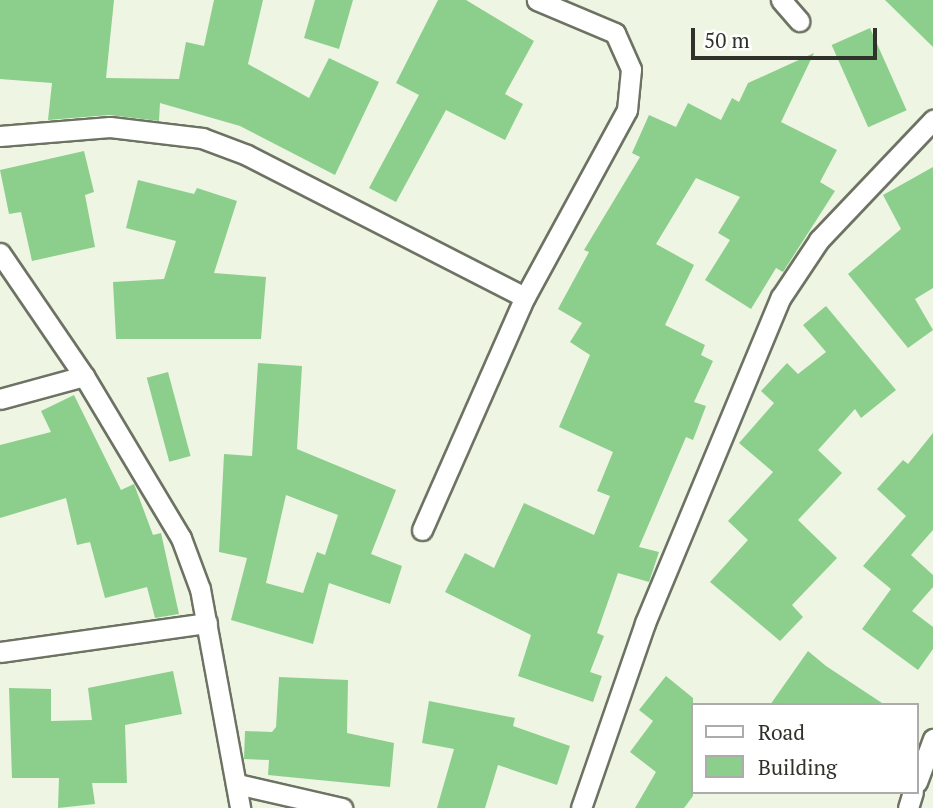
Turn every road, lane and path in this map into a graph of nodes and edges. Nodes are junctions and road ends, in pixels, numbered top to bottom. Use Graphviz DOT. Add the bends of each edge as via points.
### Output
graph roads {
  1 [pos="537,0"];
  2 [pos="781,0"];
  3 [pos="799,21"];
  4 [pos="933,120"];
  5 [pos="0,136"];
  6 [pos="0,253"];
  7 [pos="525,297"];
  8 [pos="84,376"];
  9 [pos="0,399"];
  10 [pos="422,530"];
  11 [pos="207,623"];
  12 [pos="0,652"];
  13 [pos="933,739"];
  14 [pos="919,777"];
  15 [pos="237,784"];
  16 [pos="240,808"];
  17 [pos="342,808"];
  18 [pos="581,808"];
  1 -- 7 [label="street" via="615,33 631,69 628,110"];
  2 -- 3 [label="street"];
  4 -- 18 [label="street" via="819,240 781,297 645,623"];
  5 -- 7 [label="street" via="110,127 202,138 247,155"];
  6 -- 8 [label="street"];
  7 -- 10 [label="street"];
  8 -- 9 [label="street"];
  8 -- 11 [label="street" via="181,538"];
  11 -- 12 [label="street"];
  11 -- 15 [label="street"];
  13 -- 14 [label="street"];
  15 -- 16 [label="street"];
  15 -- 17 [label="street"];
}
